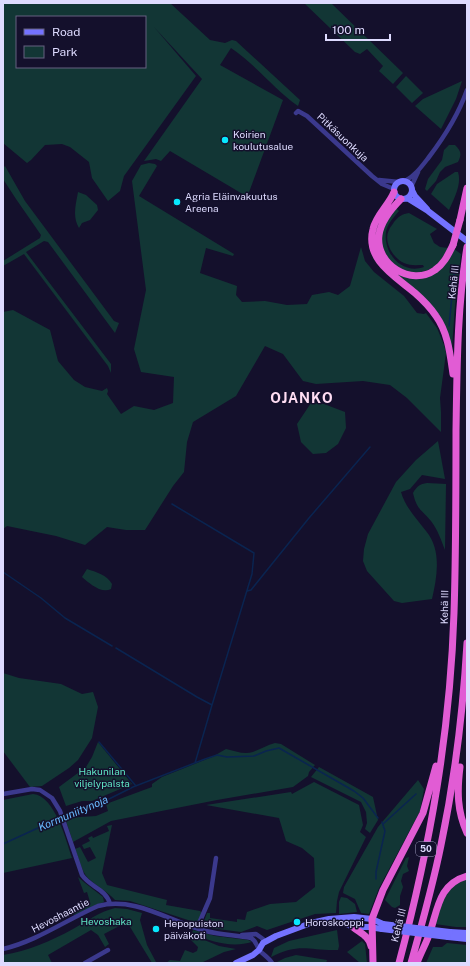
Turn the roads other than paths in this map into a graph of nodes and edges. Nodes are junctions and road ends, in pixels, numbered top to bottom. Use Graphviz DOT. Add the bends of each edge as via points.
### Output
graph roads {
  1 [pos="467,90"];
  2 [pos="296,114"];
  3 [pos="419,170"];
  4 [pos="379,180"];
  5 [pos="402,182"];
  6 [pos="467,188"];
  7 [pos="412,189"];
  8 [pos="394,191"];
  9 [pos="404,199"];
  10 [pos="428,211"];
  11 [pos="467,241"];
  12 [pos="467,247"];
  13 [pos="456,394"];
  14 [pos="467,643"];
  15 [pos="445,734"];
  16 [pos="459,743"];
  17 [pos="3,794"];
  18 [pos="467,833"];
  19 [pos="216,858"];
  20 [pos="467,876"];
  21 [pos="110,904"];
  22 [pos="372,919"];
  23 [pos="383,926"];
  24 [pos="353,927"];
  25 [pos="372,927"];
  26 [pos="197,928"];
  27 [pos="467,933"];
  28 [pos="449,934"];
  29 [pos="241,936"];
  30 [pos="467,939"];
  31 [pos="263,943"];
  32 [pos="3,949"];
  33 [pos="108,950"];
  34 [pos="260,951"];
  35 [pos="372,952"];
  36 [pos="85,963"];
  37 [pos="236,963"];
  38 [pos="239,963"];
  39 [pos="272,963"];
  40 [pos="373,963"];
  41 [pos="399,963"];
  42 [pos="411,963"];
  43 [pos="417,963"];
  1 -- 3 [label="street" via="455,120"];
  2 -- 4 [label="street, Pitkäsuonkuja" via="298,110 307,116"];
  3 -- 5 [label="street"];
  3 -- 7 [label="street"];
  4 -- 5 [label="street"];
  4 -- 8 [label="street, Pitkäsuonkuja"];
  5 -- 7 [label="main road" via="410,184"];
  5 -- 8 [label="main road"];
  6 -- 9 [label="highway, bridge" via="453,245 444,261 433,272 423,275 412,275 393,268 379,245 382,223"];
  7 -- 9 [label="main road" via="410,195"];
  7 -- 10 [label="main road"];
  8 -- 9 [label="main road" via="398,198"];
  8 -- 13 [label="highway" via="375,222 372,241 375,253 386,270 424,301 437,317 449,347"];
  9 -- 10 [label="main road"];
  10 -- 11 [label="main road"];
  12 -- 13 [label="highway, Kehä III / 50" via="459,324"];
  13 -- 15 [label="highway, Kehä III / 50" via="454,611"];
  14 -- 16 [label="highway, 50"];
  15 -- 22 [label="highway" via="423,813 383,890"];
  15 -- 41 [label="highway, Kehä III / 50" via="427,846"];
  16 -- 18 [label="highway" via="458,799"];
  16 -- 42 [label="highway, 50" via="441,846"];
  17 -- 21 [label="street" via="30,789 40,790 52,798 60,811 82,875 105,894"];
  19 -- 26 [label="street" via="210,898"];
  20 -- 43 [label="highway" via="451,884 442,896"];
  21 -- 26 [label="street, Hevoshaantie" via="136,905"];
  21 -- 32 [label="street, Hevoshaantie" via="98,906 34,939"];
  22 -- 23 [label="main road"];
  22 -- 25 [label="highway"];
  22 -- 31 [label="main road" via="354,916 329,919 295,928"];
  23 -- 25 [label="main road"];
  23 -- 28 [label="main road, bridge"];
  24 -- 25 [label="main road"];
  24 -- 34 [label="main road" via="340,921 306,927 288,933"];
  24 -- 35 [label="highway" via="368,939"];
  25 -- 35 [label="highway"];
  26 -- 29 [label="street, Hevoshaantie"];
  27 -- 28 [label="main road"];
  28 -- 30 [label="main road"];
  29 -- 31 [label="street, Hevoshaantie" via="256,934"];
  29 -- 34 [label="street, Hevoshaantie" via="253,939"];
  31 -- 34 [label="main road"];
  33 -- 36 [label="street"];
  34 -- 37 [label="main road"];
  34 -- 38 [label="main road" via="254,957"];
  34 -- 39 [label="street, Hevoshaantie"];
  35 -- 40 [label="highway"];
}
